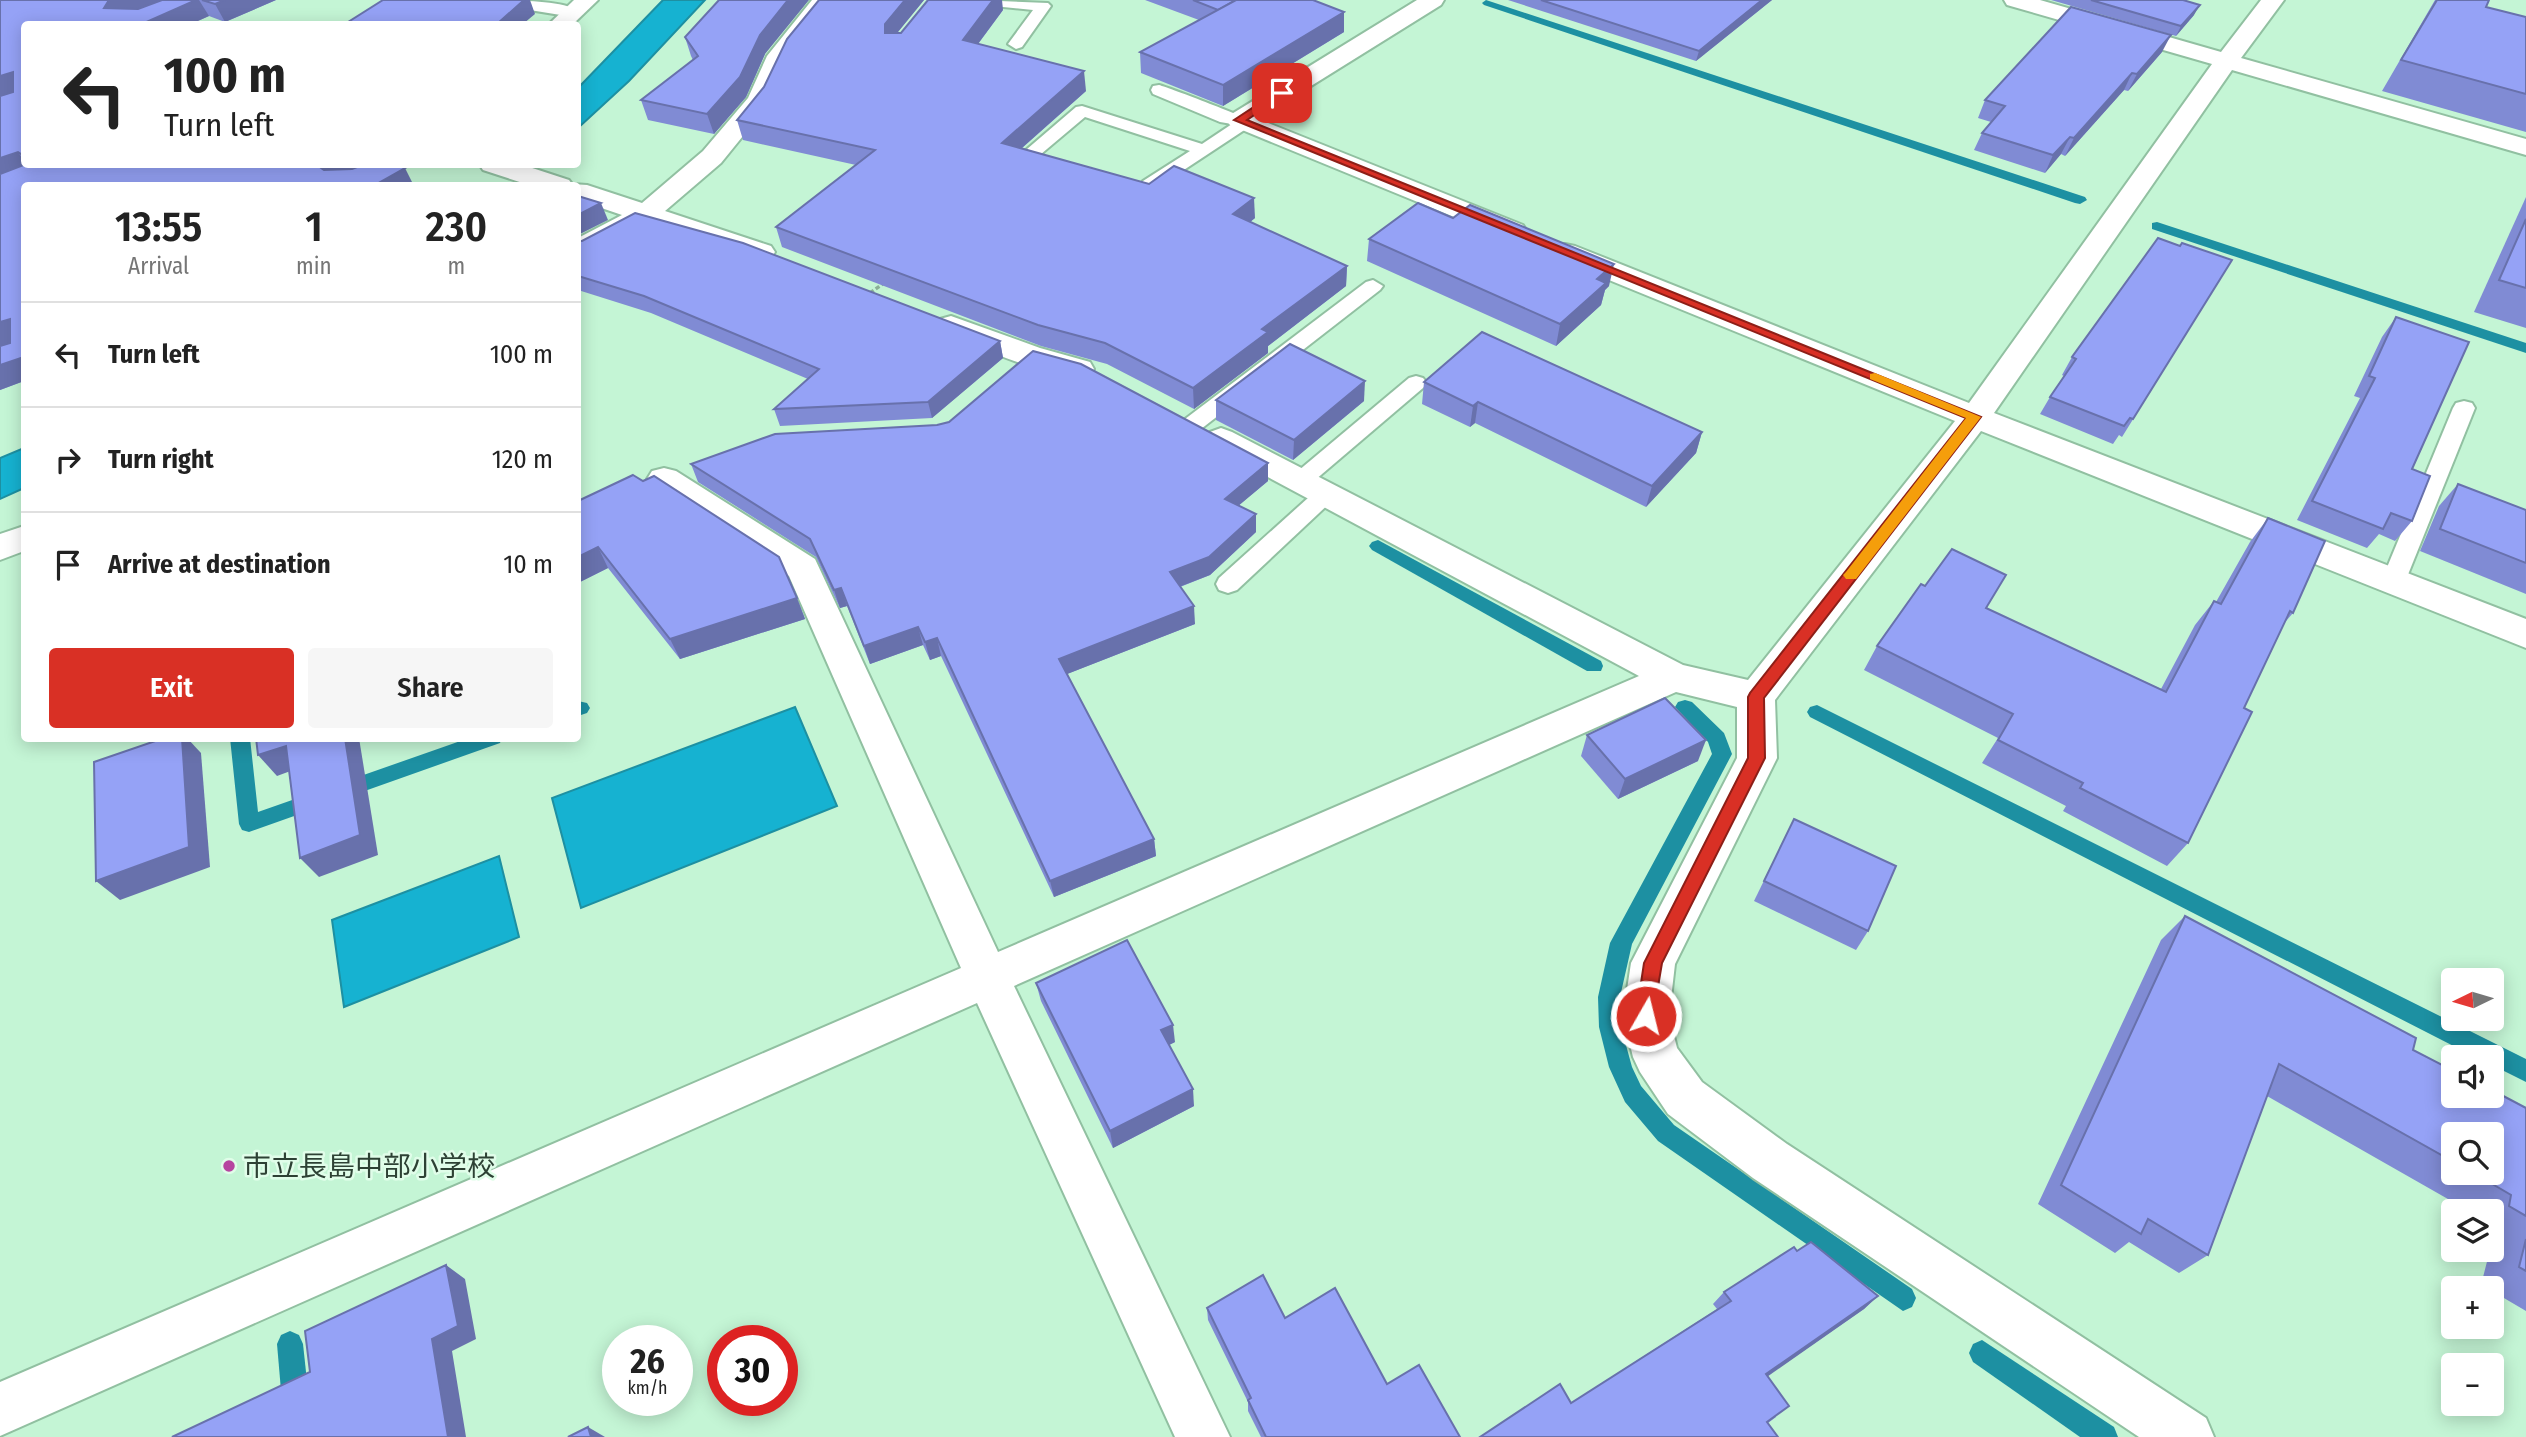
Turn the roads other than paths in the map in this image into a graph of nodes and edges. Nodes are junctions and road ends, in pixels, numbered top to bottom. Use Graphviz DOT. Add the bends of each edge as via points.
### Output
graph roads {
  1 [pos="498,0"];
  2 [pos="824,0"];
  3 [pos="983,0"];
  4 [pos="1433,0"];
  5 [pos="2014,0"];
  6 [pos="2273,0"];
  7 [pos="573,12"];
  8 [pos="1016,44"];
  9 [pos="2227,60"];
  10 [pos="1159,90"];
  11 [pos="1242,122"];
  12 [pos="2526,147"];
  13 [pos="1204,150"];
  14 [pos="1022,161"];
  15 [pos="505,168"];
  16 [pos="550,182"];
  17 [pos="581,192"];
  18 [pos="1136,194"];
  19 [pos="648,212"];
  20 [pos="581,247"];
  21 [pos="783,260"];
  22 [pos="880,285"];
  23 [pos="1373,286"];
  24 [pos="1029,355"];
  25 [pos="1108,380"];
  26 [pos="999,381"];
  27 [pos="1416,383"];
  28 [pos="2464,408"];
  29 [pos="1975,417"];
  30 [pos="1181,418"];
  31 [pos="702,466"];
  32 [pos="1313,487"];
  33 [pos="21,539"];
  34 [pos="0,548"];
  35 [pos="2393,582"];
  36 [pos="1228,584"];
  37 [pos="2526,634"];
  38 [pos="1673,677"];
  39 [pos="1756,697"];
  40 [pos="987,977"];
  41 [pos="0,1409"];
  42 [pos="1203,1437"];
  43 [pos="2187,1437"];
  1 -- 7 [label="lane"];
  2 -- 19 [label="street" via="779,56 759,100 712,158"];
  3 -- 8 [label="lane" via="1043,6"];
  4 -- 11 [label="street"];
  5 -- 9 [label="street"];
  6 -- 9 [label="street"];
  9 -- 12 [label="street"];
  9 -- 29 [label="street"];
  10 -- 11 [label="lane"];
  11 -- 13 [label="lane"];
  11 -- 29 [label="street"];
  13 -- 14 [label="lane" via="1082,111"];
  13 -- 18 [label="lane"];
  15 -- 16 [label="street"];
  17 -- 19 [label="street"];
  19 -- 20 [label="street"];
  19 -- 21 [label="street"];
  22 -- 24 [label="street"];
  23 -- 30 [label="lane"];
  24 -- 25 [label="street"];
  24 -- 26 [label="street"];
  27 -- 32 [label="lane"];
  28 -- 35 [label="lane"];
  29 -- 35 [label="street"];
  29 -- 39 [label="street"];
  30 -- 32 [label="street"];
  31 -- 40 [label="street" via="651,479 803,568"];
  32 -- 36 [label="lane"];
  32 -- 38 [label="street"];
  33 -- 34 [label="street"];
  35 -- 37 [label="street"];
  38 -- 39 [label="street"];
  38 -- 40 [label="street"];
  39 -- 43 [label="street" via="1756,758 1653,963 1646,1016 1656,1056 1685,1098 1770,1161"];
  40 -- 41 [label="street"];
  40 -- 42 [label="street"];
}
